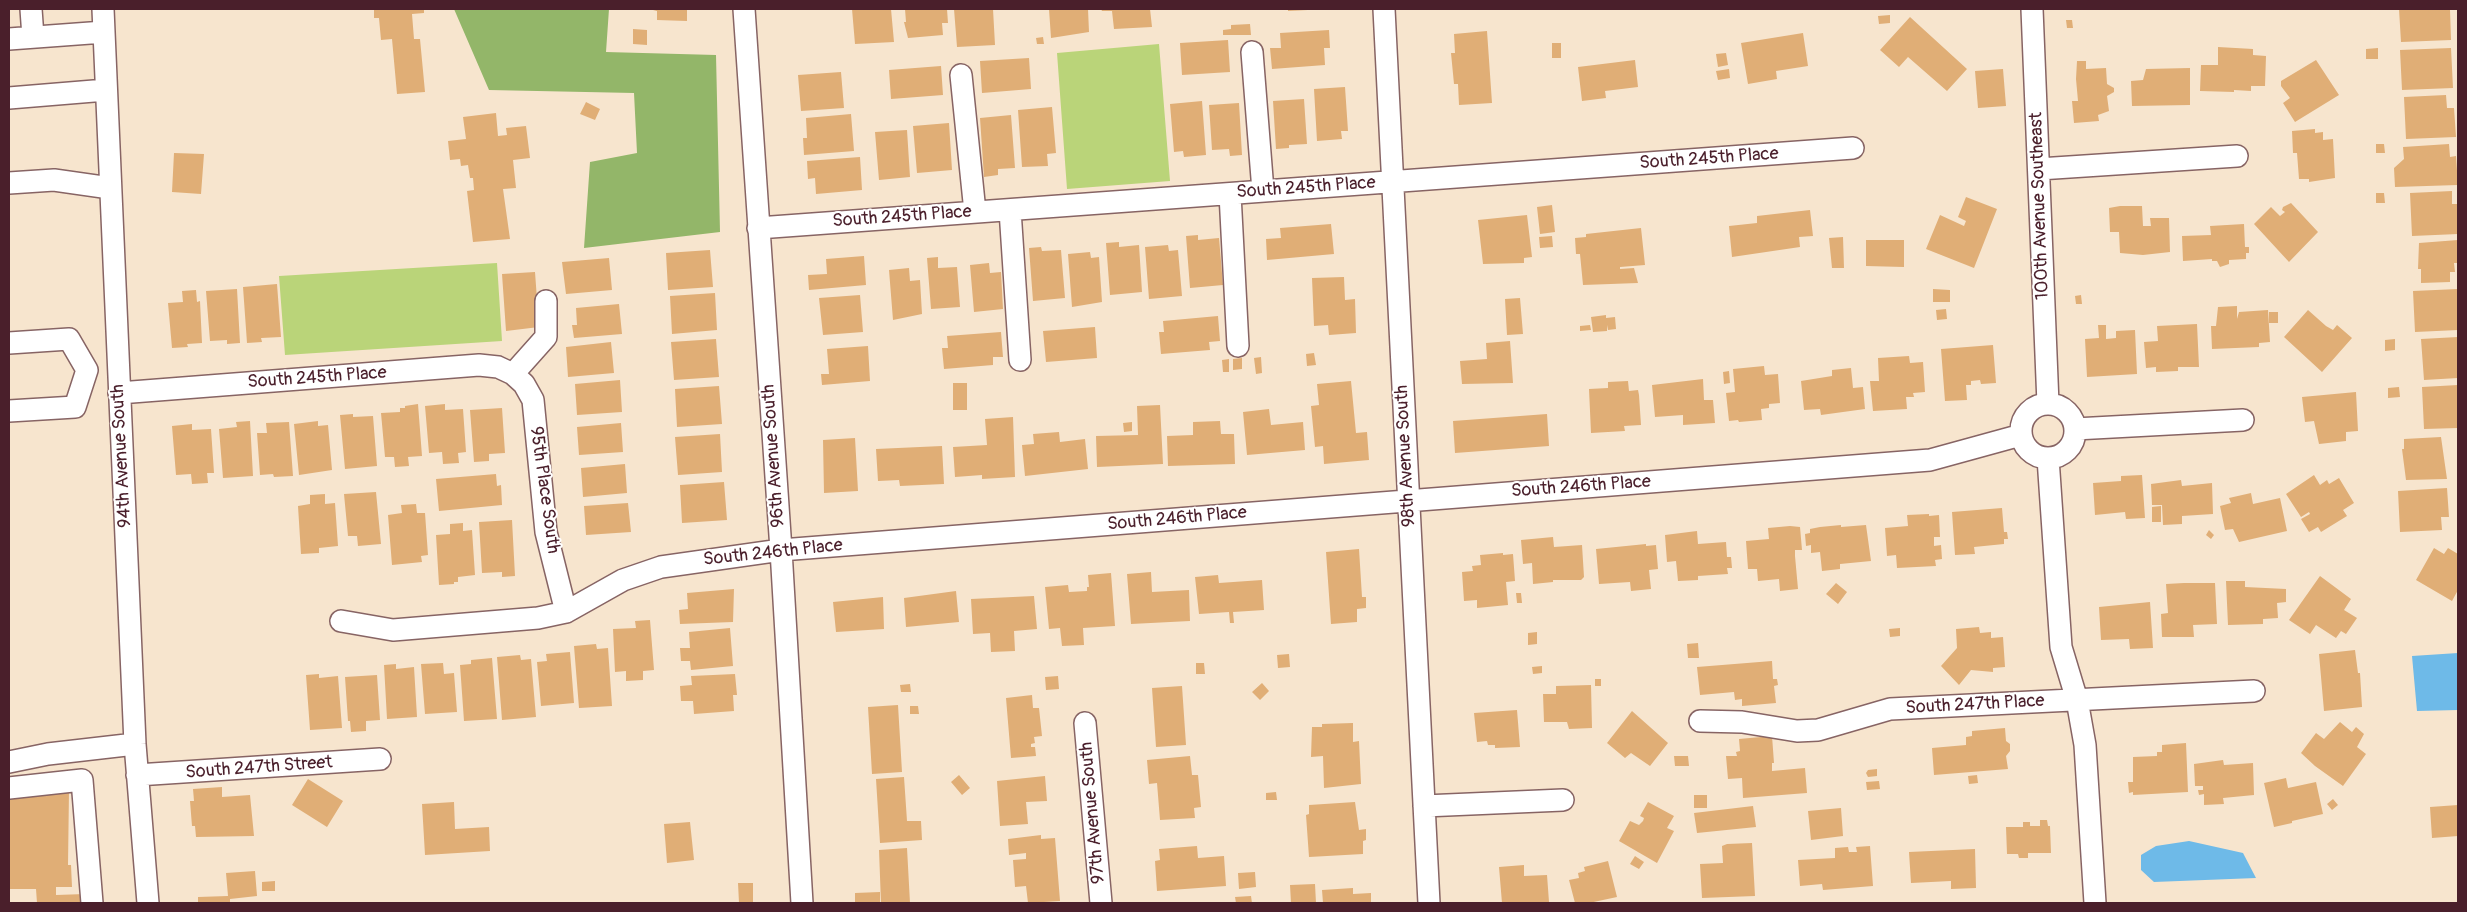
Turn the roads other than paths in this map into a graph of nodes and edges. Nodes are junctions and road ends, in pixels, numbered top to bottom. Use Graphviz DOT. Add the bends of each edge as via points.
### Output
graph roads {
  1 [pos="32,9"];
  2 [pos="103,9"];
  3 [pos="744,9"];
  4 [pos="1384,9"];
  5 [pos="2032,9"];
  6 [pos="104,32"];
  7 [pos="33,37"];
  8 [pos="9,39"];
  9 [pos="1252,52"];
  10 [pos="961,75"];
  11 [pos="106,90"];
  12 [pos="9,98"];
  13 [pos="1853,148"];
  14 [pos="2237,156"];
  15 [pos="2039,169"];
  16 [pos="1392,182"];
  17 [pos="9,183"];
  18 [pos="110,188"];
  19 [pos="1263,191"];
  20 [pos="1230,194"];
  21 [pos="1010,210"];
  22 [pos="975,212"];
  23 [pos="758,228"];
  24 [pos="546,301"];
  25 [pos="9,343"];
  26 [pos="1238,346"];
  27 [pos="1020,360"];
  28 [pos="87,370"];
  29 [pos="118,370"];
  30 [pos="513,374"];
  31 [pos="119,393"];
  32 [pos="2048,404"];
  33 [pos="9,412"];
  34 [pos="2244,420"];
  35 [pos="2075,429"];
  36 [pos="2021,435"];
  37 [pos="2048,458"];
  38 [pos="1408,500"];
  39 [pos="781,550"];
  40 [pos="566,612"];
  41 [pos="341,621"];
  42 [pos="2254,691"];
  43 [pos="2077,700"];
  44 [pos="1700,721"];
  45 [pos="1085,723"];
  46 [pos="135,744"];
  47 [pos="380,759"];
  48 [pos="9,762"];
  49 [pos="137,776"];
  50 [pos="9,788"];
  51 [pos="1563,800"];
  52 [pos="1424,806"];
  53 [pos="92,903"];
  54 [pos="148,903"];
  55 [pos="802,903"];
  56 [pos="1101,903"];
  57 [pos="1429,903"];
  58 [pos="2094,903"];
  1 -- 7 [label="street"];
  2 -- 6 [label="street, 94th Avenue South"];
  3 -- 23 [label="street, 96th Avenue South"];
  4 -- 16 [label="street, 98th Avenue South"];
  5 -- 15 [label="street, 100th Avenue Southeast"];
  6 -- 7 [label="street"];
  6 -- 11 [label="street, 94th Avenue South"];
  7 -- 8 [label="street"];
  9 -- 19 [label="street"];
  10 -- 22 [label="street"];
  11 -- 12 [label="street"];
  11 -- 18 [label="street, 94th Avenue South"];
  13 -- 16 [label="street, South 245th Place"];
  14 -- 15 [label="street"];
  15 -- 32 [label="street, 100th Avenue Southeast"];
  16 -- 19 [label="street, South 245th Place"];
  16 -- 38 [label="street, 98th Avenue South"];
  17 -- 18 [label="street" via="54,180"];
  18 -- 29 [label="street, 94th Avenue South"];
  19 -- 20 [label="street, South 245th Place"];
  20 -- 21 [label="street, South 245th Place"];
  20 -- 26 [label="street"];
  21 -- 22 [label="street, South 245th Place"];
  21 -- 27 [label="street"];
  22 -- 23 [label="street, South 245th Place"];
  23 -- 39 [label="street, 96th Avenue South"];
  24 -- 30 [label="street" via="546,337"];
  25 -- 28 [label="street" via="68,339"];
  28 -- 29 [label="street"];
  28 -- 33 [label="street" via="75,407"];
  29 -- 31 [label="street, 94th Avenue South"];
  30 -- 31 [label="street, South 245th Place" via="498,367 479,365"];
  30 -- 40 [label="street, 95th Place South" via="524,384 533,400 546,532"];
  31 -- 46 [label="street, 94th Avenue South"];
  32 -- 35 [label="street" via="2069,414"];
  32 -- 36 [label="street" via="2039,406 2025,417"];
  34 -- 35 [label="street"];
  35 -- 37 [label="street" via="2074,438 2065,452"];
  36 -- 37 [label="street" via="2033,454"];
  36 -- 38 [label="street, South 246th Place" via="1930,460"];
  37 -- 43 [label="street" via="2061,647"];
  38 -- 39 [label="street, South 246th Place"];
  38 -- 52 [label="street, 98th Avenue South"];
  39 -- 40 [label="street, South 246th Place" via="661,567 624,580"];
  39 -- 55 [label="street, 96th Avenue South"];
  40 -- 41 [label="street, South 246th Place" via="538,618 393,630"];
  42 -- 43 [label="street, South 247th Place"];
  43 -- 44 [label="street, South 247th Place" via="1890,709 1835,726 1798,731 1742,722"];
  43 -- 58 [label="street" via="2085,745"];
  45 -- 56 [label="street, 97th Avenue South"];
  46 -- 48 [label="street"];
  46 -- 49 [label="street, 94th Avenue South"];
  47 -- 49 [label="street, South 247th Street"];
  49 -- 54 [label="street, 94th Avenue South"];
  50 -- 53 [label="street" via="82,780"];
  51 -- 52 [label="street"];
  52 -- 57 [label="street, 98th Avenue South"];
}
